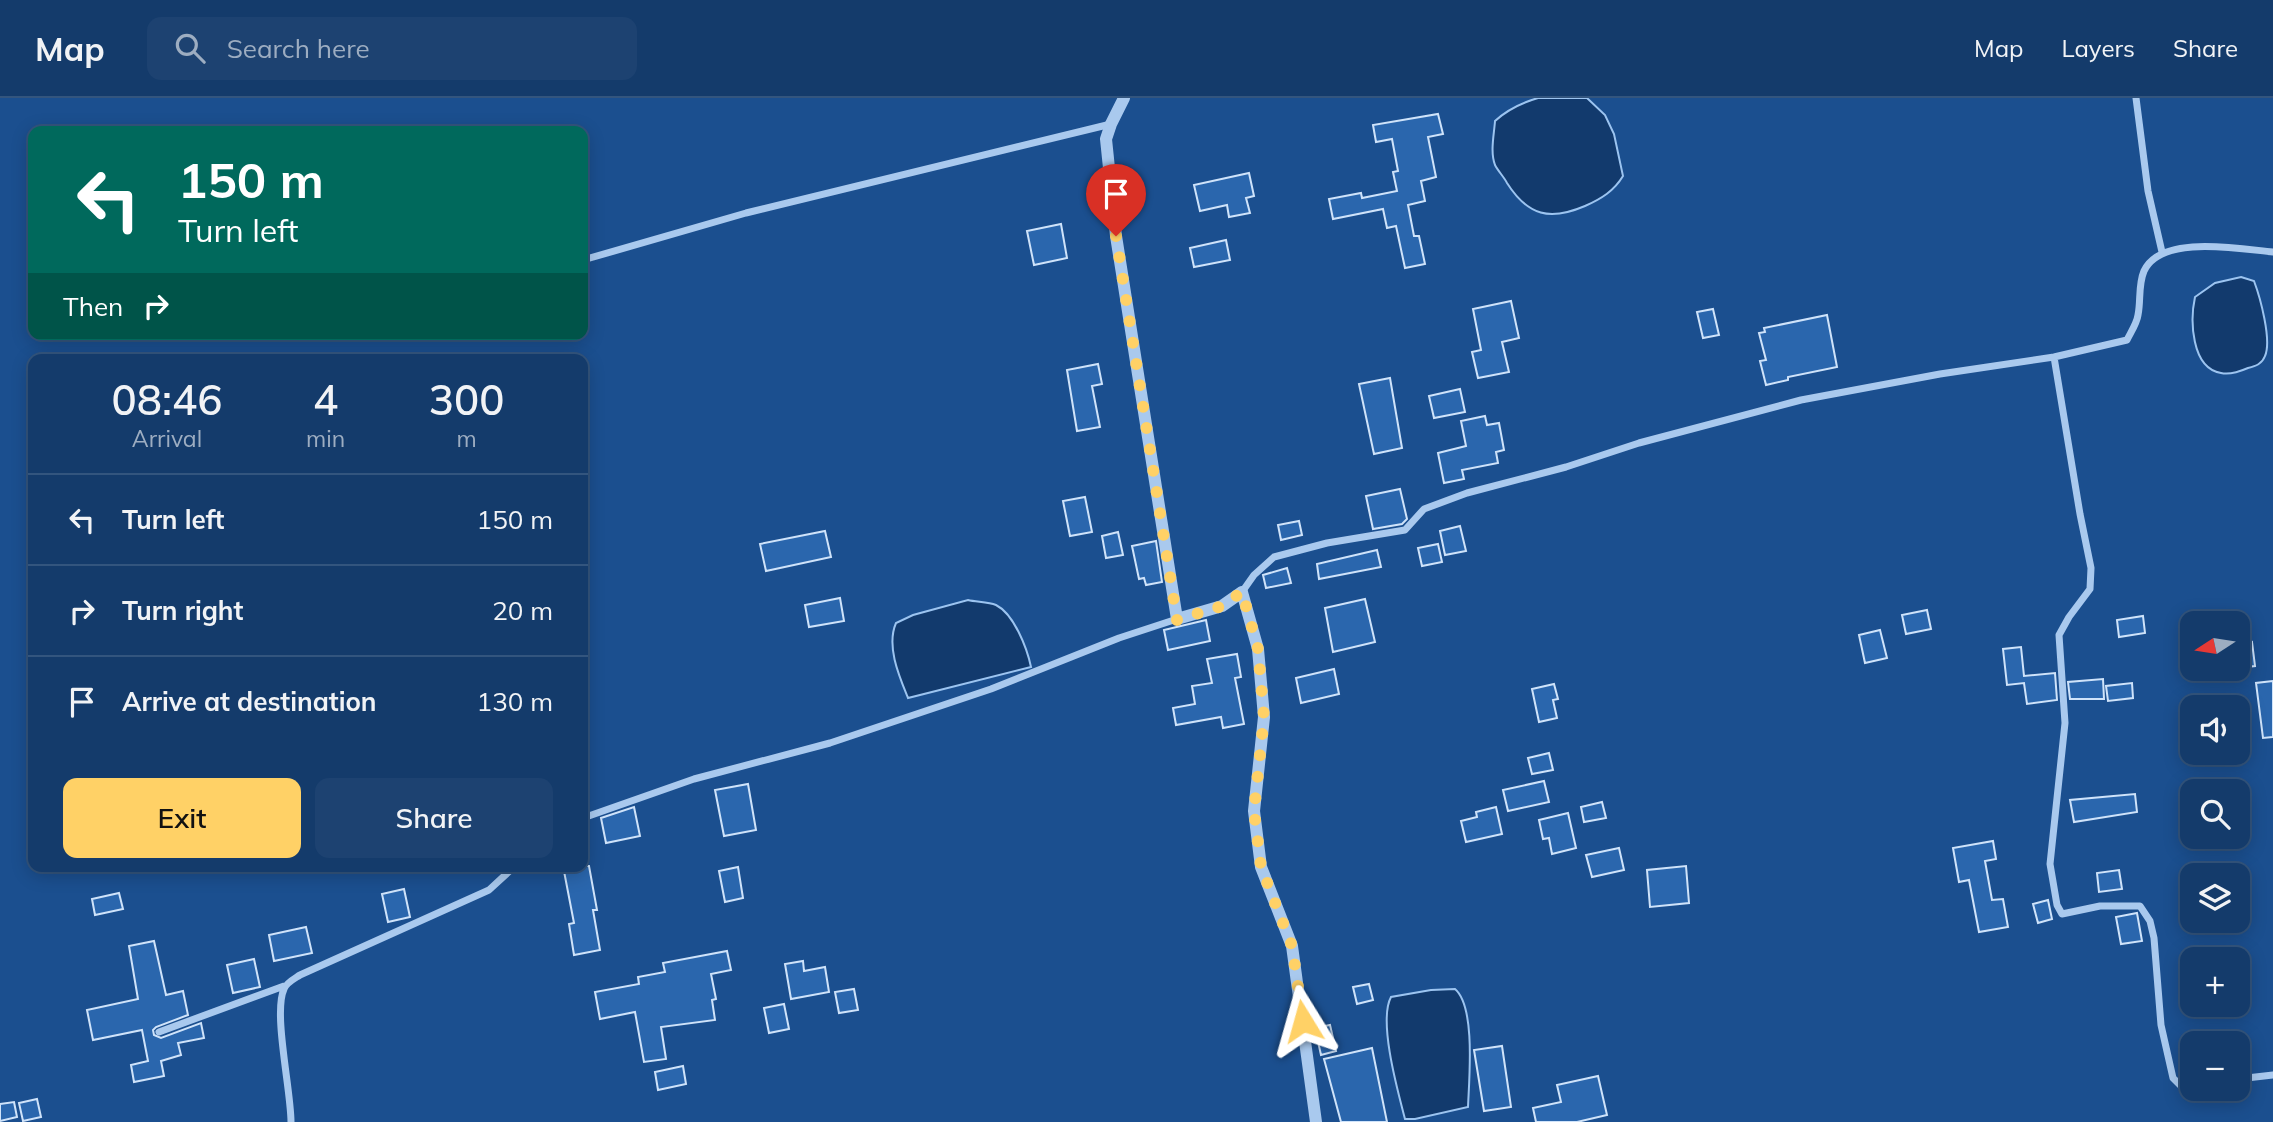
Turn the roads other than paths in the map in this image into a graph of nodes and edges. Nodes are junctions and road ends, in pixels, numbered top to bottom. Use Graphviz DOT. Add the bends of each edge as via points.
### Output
graph roads {
  1 [pos="1124,98"];
  2 [pos="2136,98"];
  3 [pos="1111,124"];
  4 [pos="2273,252"];
  5 [pos="2162,253"];
  6 [pos="588,259"];
  7 [pos="2054,357"];
  8 [pos="1242,592"];
  9 [pos="1177,620"];
  10 [pos="588,816"];
  11 [pos="508,872"];
  12 [pos="284,986"];
  13 [pos="159,1032"];
  14 [pos="2273,1075"];
  15 [pos="2250,1078"];
  16 [pos="2180,1085"];
  17 [pos="291,1122"];
  18 [pos="1316,1122"];
  1 -- 3 [label="street"];
  2 -- 5 [label="street" via="2148,191"];
  3 -- 6 [label="street" via="746,213"];
  3 -- 9 [label="street" via="1106,139 1116,236"];
  4 -- 5 [label="street" via="2201,246"];
  5 -- 7 [label="street" via="2145,270 2138,316 2127,340"];
  7 -- 8 [label="street" via="1801,400 1639,443 1467,493 1424,509 1405,530 1275,557"];
  7 -- 16 [label="street" via="2091,568 2090,589 2059,635 2065,723 2050,864 2057,905 2062,914 2100,906 2140,906 2150,920 2161,1025 2173,1078"];
  8 -- 9 [label="street" via="1222,606"];
  8 -- 18 [label="street" via="1258,649 1264,717 1254,811 1261,867 1292,946"];
  9 -- 10 [label="street" via="830,743 694,779"];
  11 -- 12 [label="street" via="489,890"];
  12 -- 13 [label="street"];
  12 -- 17 [label="street" via="279,1008"];
  14 -- 15 [label="street"];
}
